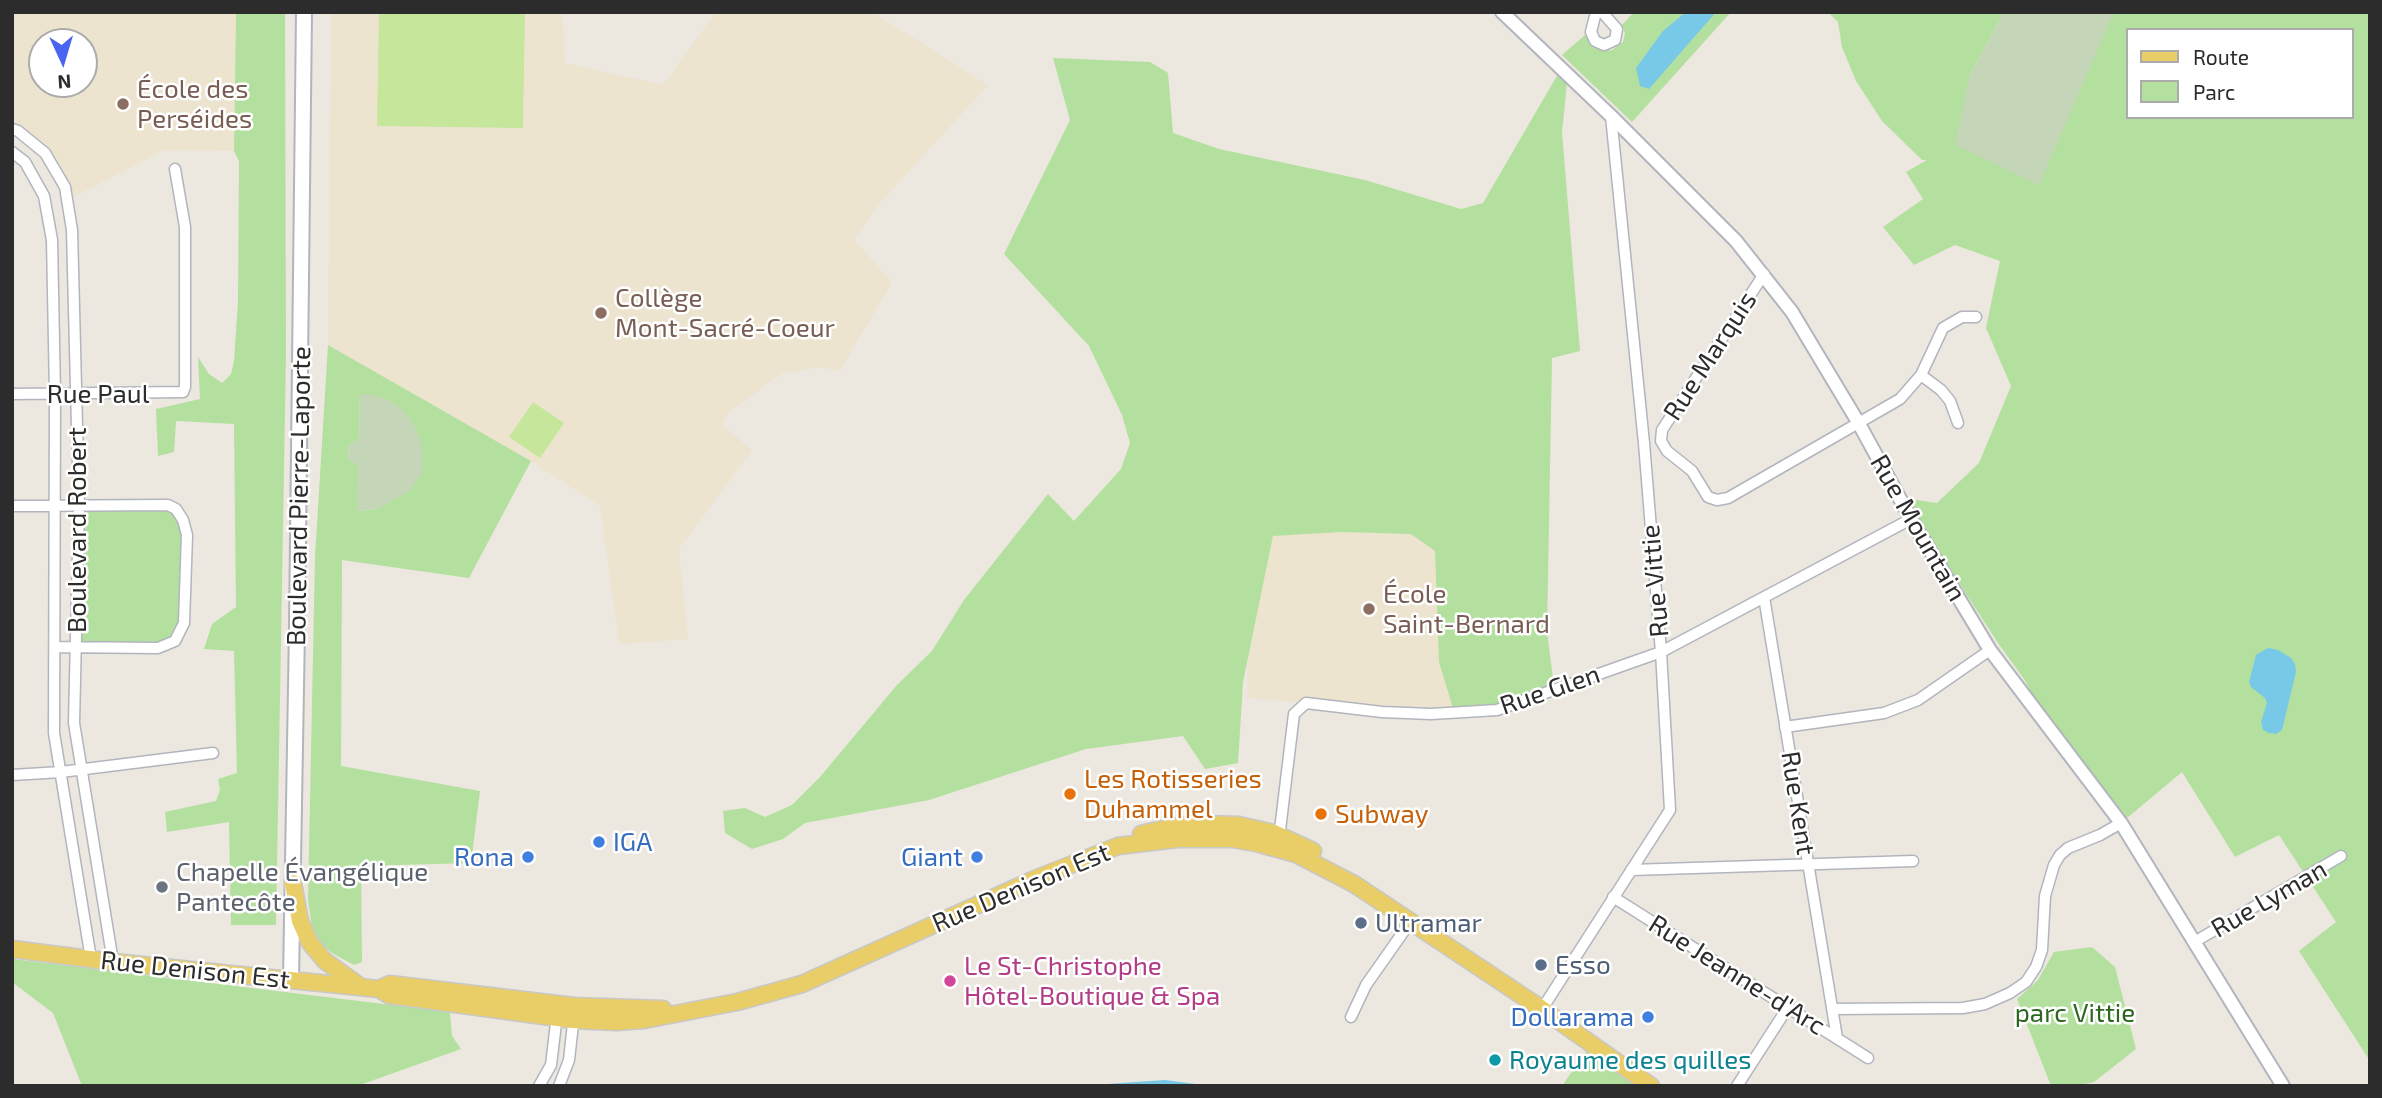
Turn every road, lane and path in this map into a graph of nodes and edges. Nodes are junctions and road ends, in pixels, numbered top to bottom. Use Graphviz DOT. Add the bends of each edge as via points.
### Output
graph roads {
  1 [pos="304,12"];
  2 [pos="1502,12"];
  3 [pos="1596,12"];
  4 [pos="1602,12"];
  5 [pos="1611,116"];
  6 [pos="12,128"];
  7 [pos="12,152"];
  8 [pos="175,169"];
  9 [pos="65,187"];
  10 [pos="40,189"];
  11 [pos="1764,274"];
  12 [pos="1976,317"];
  13 [pos="1921,375"];
  14 [pos="12,394"];
  15 [pos="55,394"];
  16 [pos="78,394"];
  17 [pos="1858,422"];
  18 [pos="1958,423"];
  19 [pos="79,505"];
  20 [pos="12,506"];
  21 [pos="55,506"];
  22 [pos="1911,519"];
  23 [pos="1764,597"];
  24 [pos="77,646"];
  25 [pos="55,647"];
  26 [pos="1990,650"];
  27 [pos="1661,652"];
  28 [pos="1785,727"];
  29 [pos="213,752"];
  30 [pos="82,769"];
  31 [pos="61,772"];
  32 [pos="12,775"];
  33 [pos="2121,823"];
  34 [pos="1279,842"];
  35 [pos="2341,856"];
  36 [pos="1913,861"];
  37 [pos="1808,864"];
  38 [pos="1631,870"];
  39 [pos="78,873"];
  40 [pos="98,873"];
  41 [pos="293,883"];
  42 [pos="1613,897"];
  43 [pos="1411,921"];
  44 [pos="2196,941"];
  45 [pos="12,949"];
  46 [pos="91,959"];
  47 [pos="113,962"];
  48 [pos="291,980"];
  49 [pos="361,987"];
  50 [pos="1788,1007"];
  51 [pos="1542,1009"];
  52 [pos="1832,1010"];
  53 [pos="566,1012"];
  54 [pos="1351,1017"];
  55 [pos="1836,1038"];
  56 [pos="1868,1058"];
  57 [pos="551,1065"];
  58 [pos="565,1072"];
  59 [pos="539,1086"];
  60 [pos="559,1086"];
  61 [pos="1651,1086"];
  62 [pos="1737,1086"];
  63 [pos="2283,1086"];
  1 -- 41 [label="main road, Boulevard Pierre-Laporte"];
  2 -- 5 [label="street, Rue Mountain"];
  3 -- 4 [label="street" via="1591,32 1595,41 1604,45 1615,40 1617,29"];
  5 -- 11 [label="street, Rue Mountain" via="1736,240"];
  5 -- 27 [label="street, Rue Vittie"];
  6 -- 9 [label="street, Boulevard Robert" via="45,153"];
  7 -- 10 [label="street, Boulevard Robert" via="25,162"];
  8 -- 16 [label="street, Rue Paul" via="185,227 183,392"];
  9 -- 10 [label="street"];
  9 -- 16 [label="street, Boulevard Robert" via="72,230"];
  10 -- 15 [label="street, Boulevard Robert" via="52,240"];
  11 -- 17 [label="street, Rue Mountain"];
  11 -- 17 [label="street, Rue Marquis" via="1662,430 1667,451 1692,471 1708,497 1717,500 1728,498"];
  12 -- 13 [label="street" via="1962,317 1943,328"];
  13 -- 17 [label="street" via="1900,399"];
  13 -- 18 [label="street" via="1950,401"];
  14 -- 15 [label="street, Rue Paul"];
  15 -- 16 [label="street, Rue Paul"];
  15 -- 21 [label="street, Boulevard Robert"];
  16 -- 19 [label="street, Boulevard Robert"];
  17 -- 22 [label="street, Rue Mountain"];
  19 -- 21 [label="street"];
  19 -- 24 [label="street, Boulevard Robert"];
  19 -- 24 [label="street" via="168,505 183,520 187,535 184,624 175,641 158,648"];
  20 -- 21 [label="street"];
  21 -- 25 [label="street, Boulevard Robert"];
  22 -- 23 [label="street, Rue Glen"];
  22 -- 26 [label="street, Rue Mountain"];
  23 -- 27 [label="street, Rue Glen"];
  23 -- 28 [label="street, Rue Kent"];
  24 -- 25 [label="street"];
  24 -- 30 [label="street, Boulevard Robert" via="74,723"];
  25 -- 31 [label="street, Boulevard Robert" via="54,733"];
  26 -- 28 [label="street" via="1918,700 1884,713"];
  26 -- 33 [label="street, Rue Mountain"];
  27 -- 34 [label="street, Rue Glen" via="1497,710 1431,714 1306,703 1294,714"];
  27 -- 38 [label="street, Rue Vittie" via="1670,810"];
  28 -- 37 [label="street, Rue Kent"];
  29 -- 30 [label="street"];
  30 -- 31 [label="street"];
  30 -- 40 [label="street, Boulevard Robert"];
  31 -- 32 [label="street"];
  31 -- 39 [label="street, Boulevard Robert"];
  33 -- 44 [label="street, Rue Mountain"];
  33 -- 52 [label="street" via="2060,855 2045,896 2042,950 2036,967 2026,982 2010,993 1963,1008"];
  34 -- 43 [label="main road, Rue Denison Est" via="1311,850"];
  34 -- 53 [label="main road, Rue Denison Est" via="1238,825 1171,827 1142,834 1035,879 802,984 711,1006"];
  35 -- 44 [label="street, Rue Lyman"];
  36 -- 37 [label="street"];
  37 -- 38 [label="street"];
  37 -- 52 [label="street, Rue Kent"];
  38 -- 42 [label="street, Rue Vittie"];
  39 -- 40 [label="street"];
  39 -- 46 [label="street, Boulevard Robert"];
  40 -- 47 [label="street, Boulevard Robert"];
  41 -- 48 [label="main road, Boulevard Pierre-Laporte"];
  41 -- 49 [label="main road" via="300,921 310,943 325,961"];
  42 -- 50 [label="street, Rue Jeanne-d'Arc"];
  42 -- 51 [label="street, Rue Vittie"];
  43 -- 51 [label="main road"];
  43 -- 54 [label="street" via="1366,985"];
  44 -- 63 [label="street, Rue Mountain"];
  45 -- 46 [label="main road, Rue Denison Est"];
  46 -- 47 [label="main road, Rue Denison Est"];
  47 -- 48 [label="main road, Rue Denison Est"];
  48 -- 49 [label="main road, Rue Denison Est"];
  49 -- 53 [label="main road, Rue Denison Est" via="379,989 390,984"];
  50 -- 55 [label="street, Rue Jeanne-d'Arc"];
  50 -- 62 [label="street"];
  51 -- 61 [label="main road"];
  52 -- 55 [label="street, Rue Jeanne-d'Arc"];
  53 -- 57 [label="street"];
  53 -- 58 [label="street"];
  55 -- 56 [label="street"];
  57 -- 58 [label="street"];
  57 -- 59 [label="street"];
  58 -- 60 [label="street"];
}
